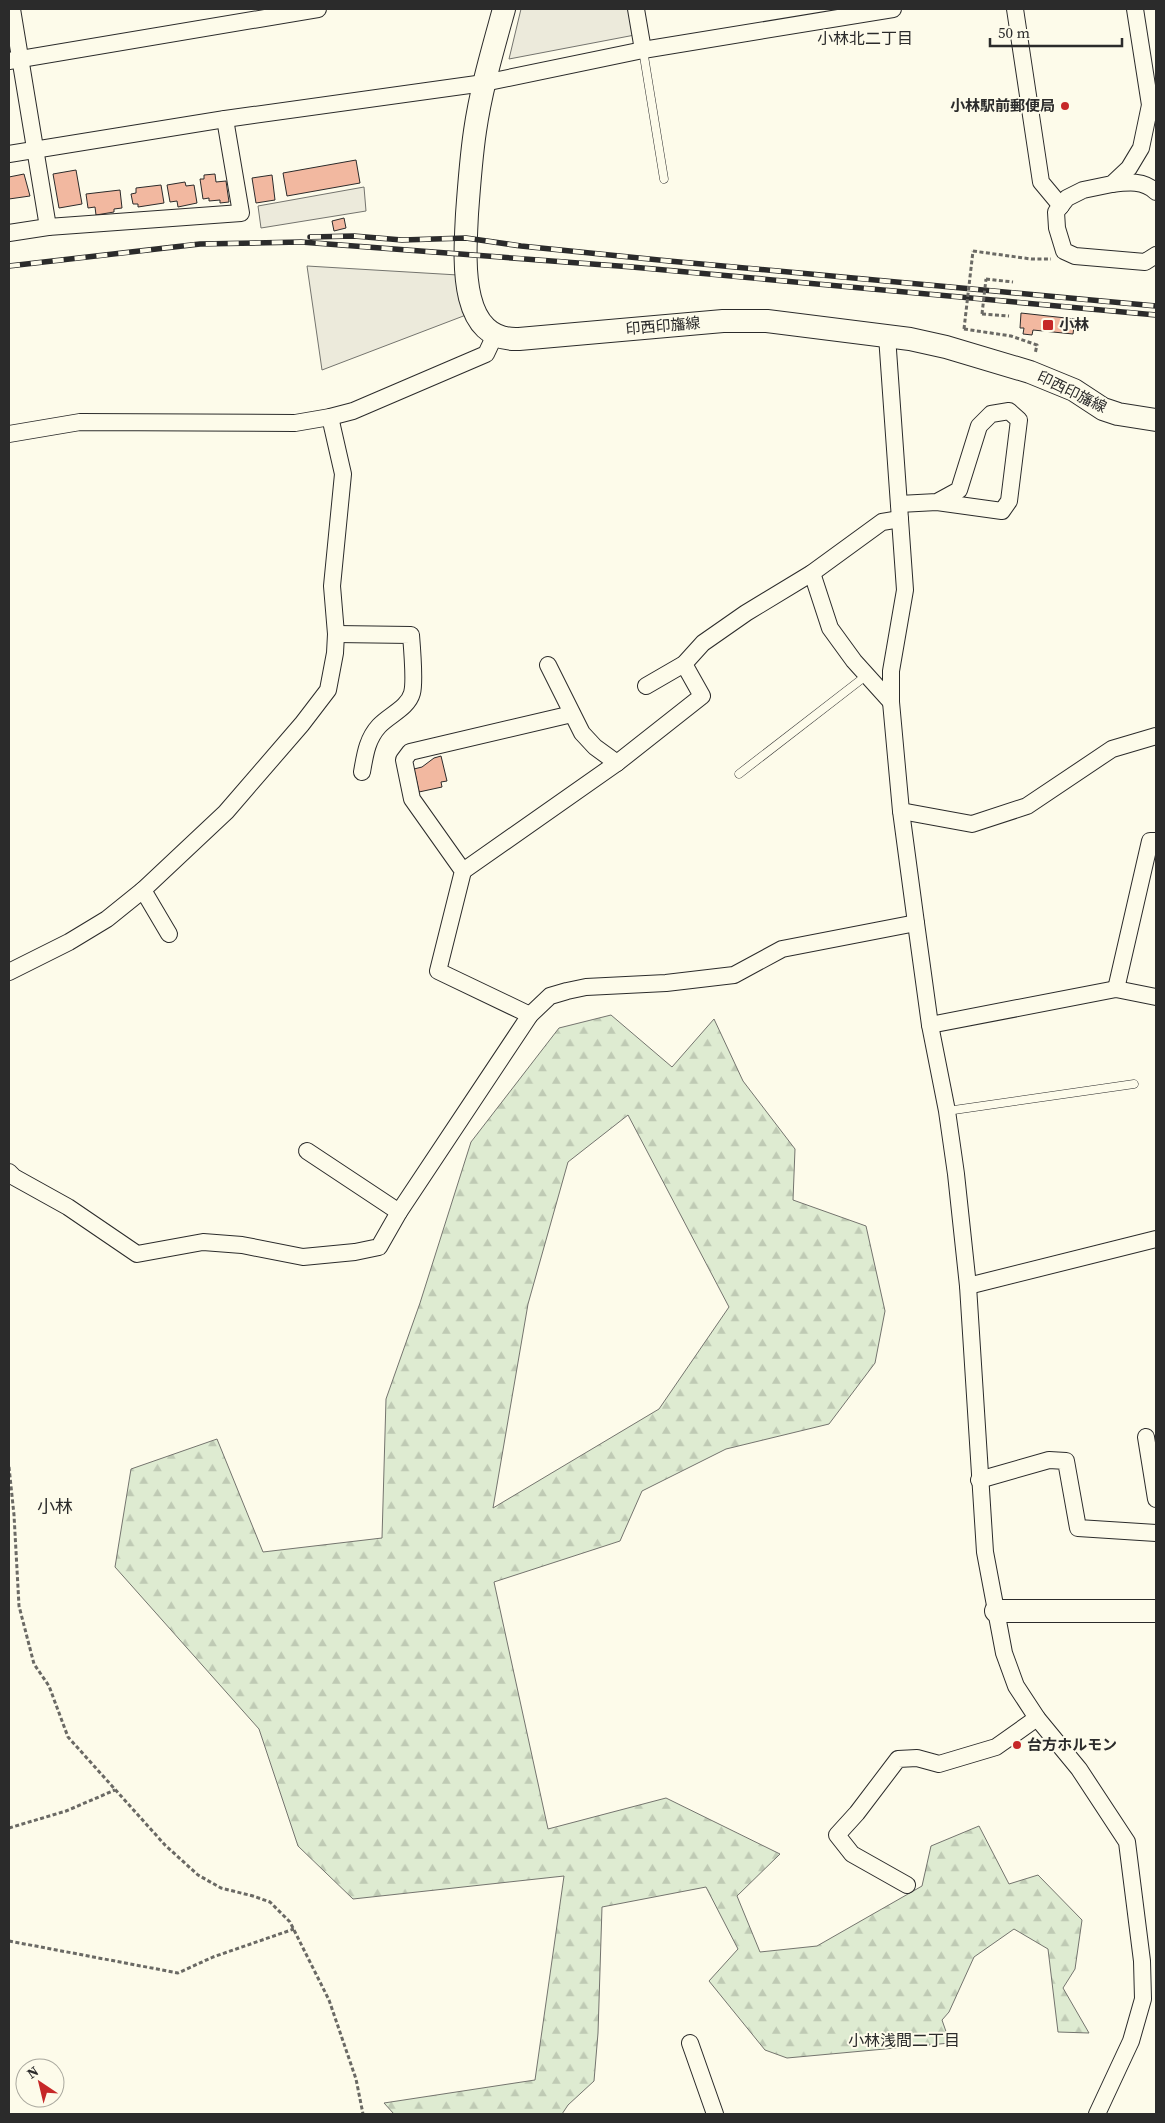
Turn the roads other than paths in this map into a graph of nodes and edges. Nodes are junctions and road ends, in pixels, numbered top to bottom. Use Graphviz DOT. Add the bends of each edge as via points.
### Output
graph roads {
  1 [pos="12,9"];
  2 [pos="318,9"];
  3 [pos="504,9"];
  4 [pos="636,9"];
  5 [pos="893,9"];
  6 [pos="1014,9"];
  7 [pos="1135,9"];
  8 [pos="643,50"];
  9 [pos="15,60"];
  10 [pos="484,83"];
  11 [pos="1153,110"];
  12 [pos="225,119"];
  13 [pos="36,149"];
  14 [pos="9,154"];
  15 [pos="664,179"];
  16 [pos="1112,184"];
  17 [pos="1156,192"];
  18 [pos="1061,206"];
  19 [pos="48,227"];
  20 [pos="9,233"];
  21 [pos="1156,256"];
  22 [pos="495,335"];
  23 [pos="887,336"];
  24 [pos="330,417"];
  25 [pos="1156,420"];
  26 [pos="9,434"];
  27 [pos="937,502"];
  28 [pos="900,511"];
  29 [pos="812,573"];
  30 [pos="336,634"];
  31 [pos="684,664"];
  32 [pos="548,665"];
  33 [pos="866,674"];
  34 [pos="646,686"];
  35 [pos="891,702"];
  36 [pos="572,714"];
  37 [pos="1156,736"];
  38 [pos="617,763"];
  39 [pos="362,772"];
  40 [pos="738,774"];
  41 [pos="902,811"];
  42 [pos="1156,841"];
  43 [pos="463,871"];
  44 [pos="143,890"];
  45 [pos="916,923"];
  46 [pos="169,934"];
  47 [pos="9,972"];
  48 [pos="1116,989"];
  49 [pos="1156,997"];
  50 [pos="530,1015"];
  51 [pos="930,1025"];
  52 [pos="1134,1084"];
  53 [pos="947,1111"];
  54 [pos="308,1151"];
  55 [pos="9,1172"];
  56 [pos="398,1212"];
  57 [pos="1156,1239"];
  58 [pos="968,1286"];
  59 [pos="1146,1437"];
  60 [pos="979,1480"];
  61 [pos="1156,1499"];
  62 [pos="1156,1533"];
  63 [pos="996,1611"];
  64 [pos="1156,1612"];
  65 [pos="1037,1718"];
  66 [pos="907,1885"];
  67 [pos="690,2043"];
  68 [pos="715,2114"];
  69 [pos="1097,2114"];
  1 -- 9 [label="street"];
  2 -- 9 [label="street"];
  3 -- 10 [label="main road"];
  4 -- 8 [label="street"];
  5 -- 8 [label="street"];
  6 -- 18 [label="street" via="1041,182"];
  7 -- 11 [label="street"];
  8 -- 10 [label="street"];
  8 -- 15 [label="lane"];
  9 -- 13 [label="street"];
  10 -- 12 [label="street"];
  10 -- 22 [label="main road" via="474,131 464,254 470,299 479,320"];
  11 -- 16 [label="street" via="1141,148 1129,168"];
  12 -- 13 [label="street"];
  12 -- 19 [label="street" via="241,213"];
  13 -- 14 [label="street"];
  13 -- 19 [label="street"];
  16 -- 17 [label="street" via="1138,183 1150,186"];
  16 -- 18 [label="street" via="1083,190 1067,198"];
  18 -- 21 [label="street" via="1056,212 1057,228 1064,251 1075,256 1145,262"];
  19 -- 20 [label="street"];
  22 -- 23 [label="main road, 印西印旛線" via="505,340 745,319"];
  22 -- 24 [label="street" via="486,354 353,411"];
  23 -- 25 [label="main road, 印西印旛線" via="999,361 1074,390 1103,409"];
  23 -- 28 [label="street"];
  24 -- 26 [label="street" via="295,422 80,422"];
  24 -- 30 [label="street" via="343,474 332,586"];
  27 -- 27 [label="street" via="959,490 979,426 991,414 1009,411 1019,420 1009,501 1002,511"];
  27 -- 28 [label="street"];
  28 -- 29 [label="street"];
  28 -- 35 [label="street" via="905,590 891,671"];
  29 -- 31 [label="street" via="703,643"];
  29 -- 33 [label="street" via="830,628"];
  30 -- 39 [label="street" via="412,635 412,693 373,734 365,752"];
  30 -- 44 [label="street" via="336,653 328,690 323,697 226,812"];
  31 -- 34 [label="street"];
  31 -- 38 [label="street" via="702,696"];
  32 -- 36 [label="street"];
  33 -- 35 [label="street"];
  33 -- 40 [label="lane"];
  35 -- 41 [label="street"];
  36 -- 38 [label="street" via="582,733"];
  36 -- 43 [label="street" via="410,752 404,760 412,799"];
  37 -- 41 [label="street" via="1112,749 1027,806 972,824"];
  38 -- 43 [label="street"];
  41 -- 45 [label="street"];
  42 -- 48 [label="street" via="1150,842"];
  43 -- 50 [label="street" via="438,971"];
  44 -- 46 [label="street"];
  44 -- 47 [label="street" via="107,919"];
  45 -- 50 [label="street" via="782,950 734,975 567,991 550,996"];
  45 -- 51 [label="street"];
  48 -- 49 [label="street"];
  48 -- 51 [label="street"];
  50 -- 56 [label="street"];
  51 -- 53 [label="street"];
  52 -- 53 [label="lane"];
  53 -- 58 [label="street"];
  54 -- 56 [label="street"];
  55 -- 56 [label="street" via="137,1254 203,1242 242,1244 304,1257 355,1252 378,1247"];
  57 -- 58 [label="street"];
  58 -- 60 [label="street"];
  59 -- 61 [label="street"];
  60 -- 62 [label="street" via="1049,1460 1066,1460 1078,1528"];
  60 -- 63 [label="street" via="985,1552"];
  63 -- 64 [label="main road"];
  63 -- 65 [label="street" via="1004,1653 1016,1686"];
  65 -- 66 [label="street" via="996,1747 939,1764 917,1758 898,1759 857,1814 837,1834 852,1854"];
  65 -- 69 [label="street" via="1079,1769 1127,1842 1142,1961 1143,1999 1131,2041"];
  67 -- 68 [label="street"];
}
